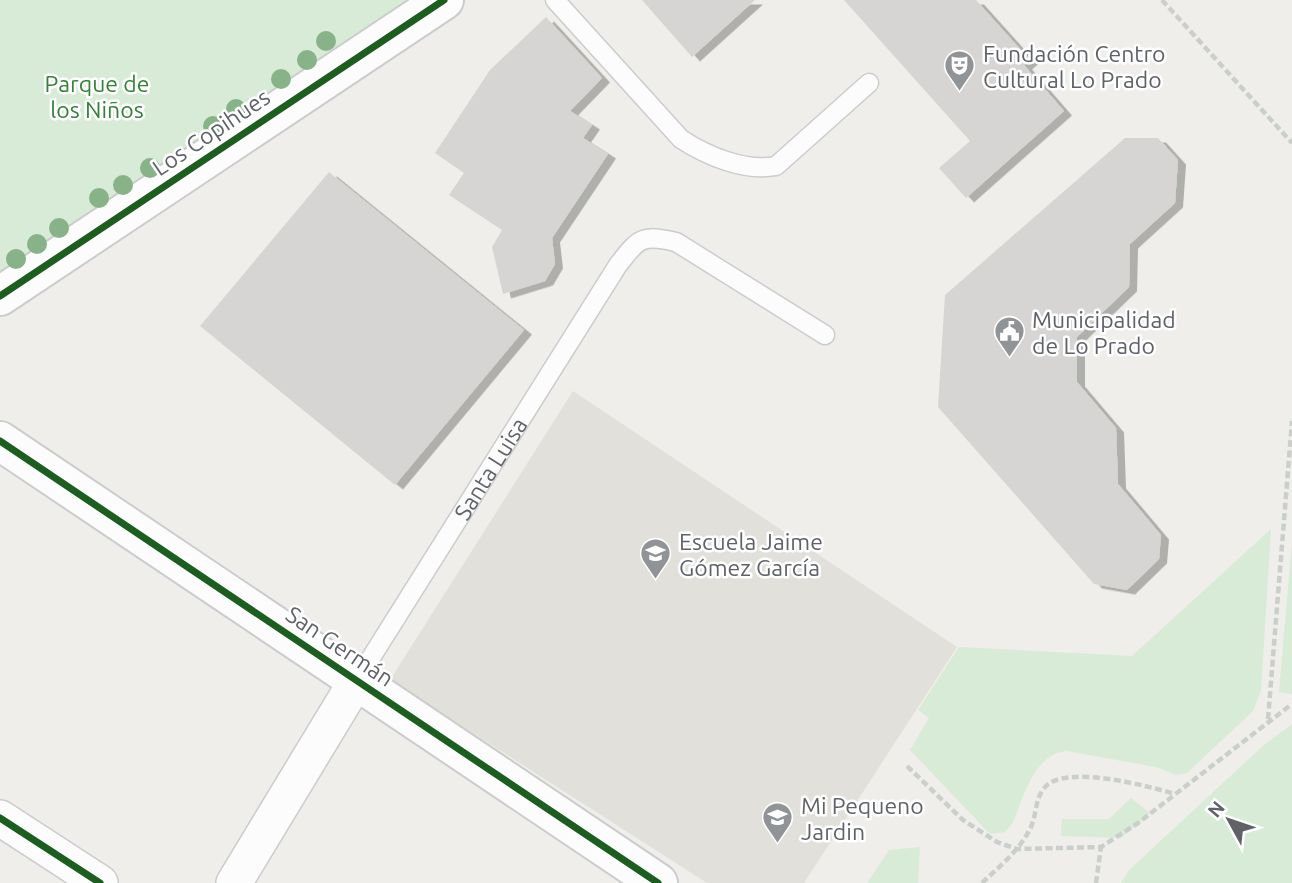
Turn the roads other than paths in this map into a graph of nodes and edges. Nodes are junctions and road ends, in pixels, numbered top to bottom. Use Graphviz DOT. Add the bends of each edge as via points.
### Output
graph roads {
  1 [pos="444,0"];
  2 [pos="555,0"];
  3 [pos="869,83"];
  4 [pos="0,296"];
  5 [pos="825,335"];
  6 [pos="0,441"];
  7 [pos="357,680"];
  8 [pos="0,818"];
  9 [pos="100,883"];
  10 [pos="234,883"];
  11 [pos="658,883"];
  1 -- 4 [label="street, Los Copihues"];
  2 -- 3 [label="lane" via="681,139 701,152 759,169 776,166"];
  5 -- 7 [label="lane, Santa Luisa" via="676,242 653,237 636,241"];
  6 -- 7 [label="street, San Germán"];
  7 -- 10 [label="street, Santa Luisa"];
  7 -- 11 [label="street, San Germán"];
  8 -- 9 [label="street"];
}
